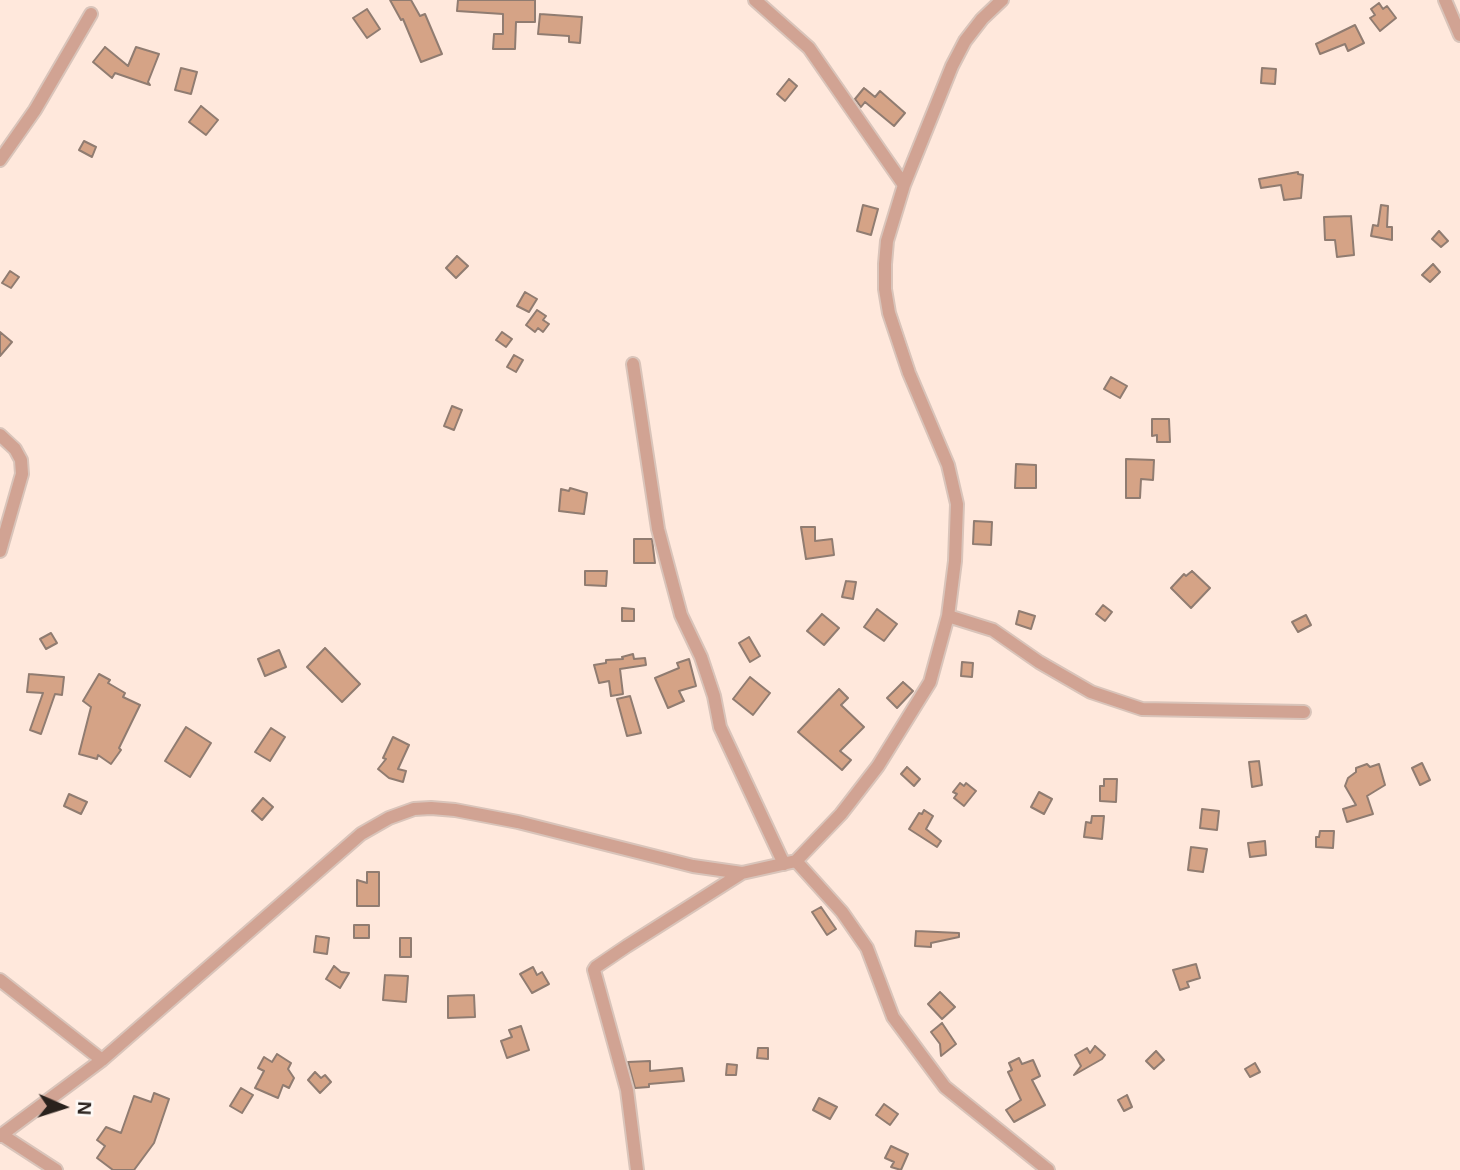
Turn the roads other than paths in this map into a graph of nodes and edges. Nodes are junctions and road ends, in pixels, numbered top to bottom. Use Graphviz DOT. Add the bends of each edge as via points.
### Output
graph roads {
  1 [pos="755,0"];
  2 [pos="1002,0"];
  3 [pos="1445,0"];
  4 [pos="91,14"];
  5 [pos="1460,35"];
  6 [pos="0,160"];
  7 [pos="904,186"];
  8 [pos="633,364"];
  9 [pos="0,435"];
  10 [pos="0,551"];
  11 [pos="948,616"];
  12 [pos="1304,712"];
  13 [pos="790,862"];
  14 [pos="742,873"];
  15 [pos="0,980"];
  16 [pos="102,1060"];
  17 [pos="1,1135"];
  18 [pos="55,1170"];
  19 [pos="637,1170"];
  20 [pos="1048,1170"];
  1 -- 7 [label="street" via="809,48"];
  2 -- 7 [label="street" via="965,41"];
  3 -- 5 [label="street"];
  4 -- 6 [label="street"];
  7 -- 11 [label="street" via="887,241 885,289 909,373 948,465 957,505"];
  8 -- 13 [label="street" via="658,529 681,615 701,657 720,727"];
  9 -- 10 [label="street" via="15,449 22,474"];
  11 -- 12 [label="street" via="993,630 1091,692 1142,709"];
  11 -- 13 [label="street" via="930,682 901,731 841,814"];
  13 -- 14 [label="street"];
  13 -- 20 [label="street" via="842,912 867,948 893,1017 945,1087"];
  14 -- 16 [label="street" via="693,866 518,822 455,810 414,809 360,834"];
  14 -- 19 [label="street" via="594,970 627,1090"];
  15 -- 16 [label="street"];
  16 -- 17 [label="street"];
  17 -- 18 [label="street"];
}
